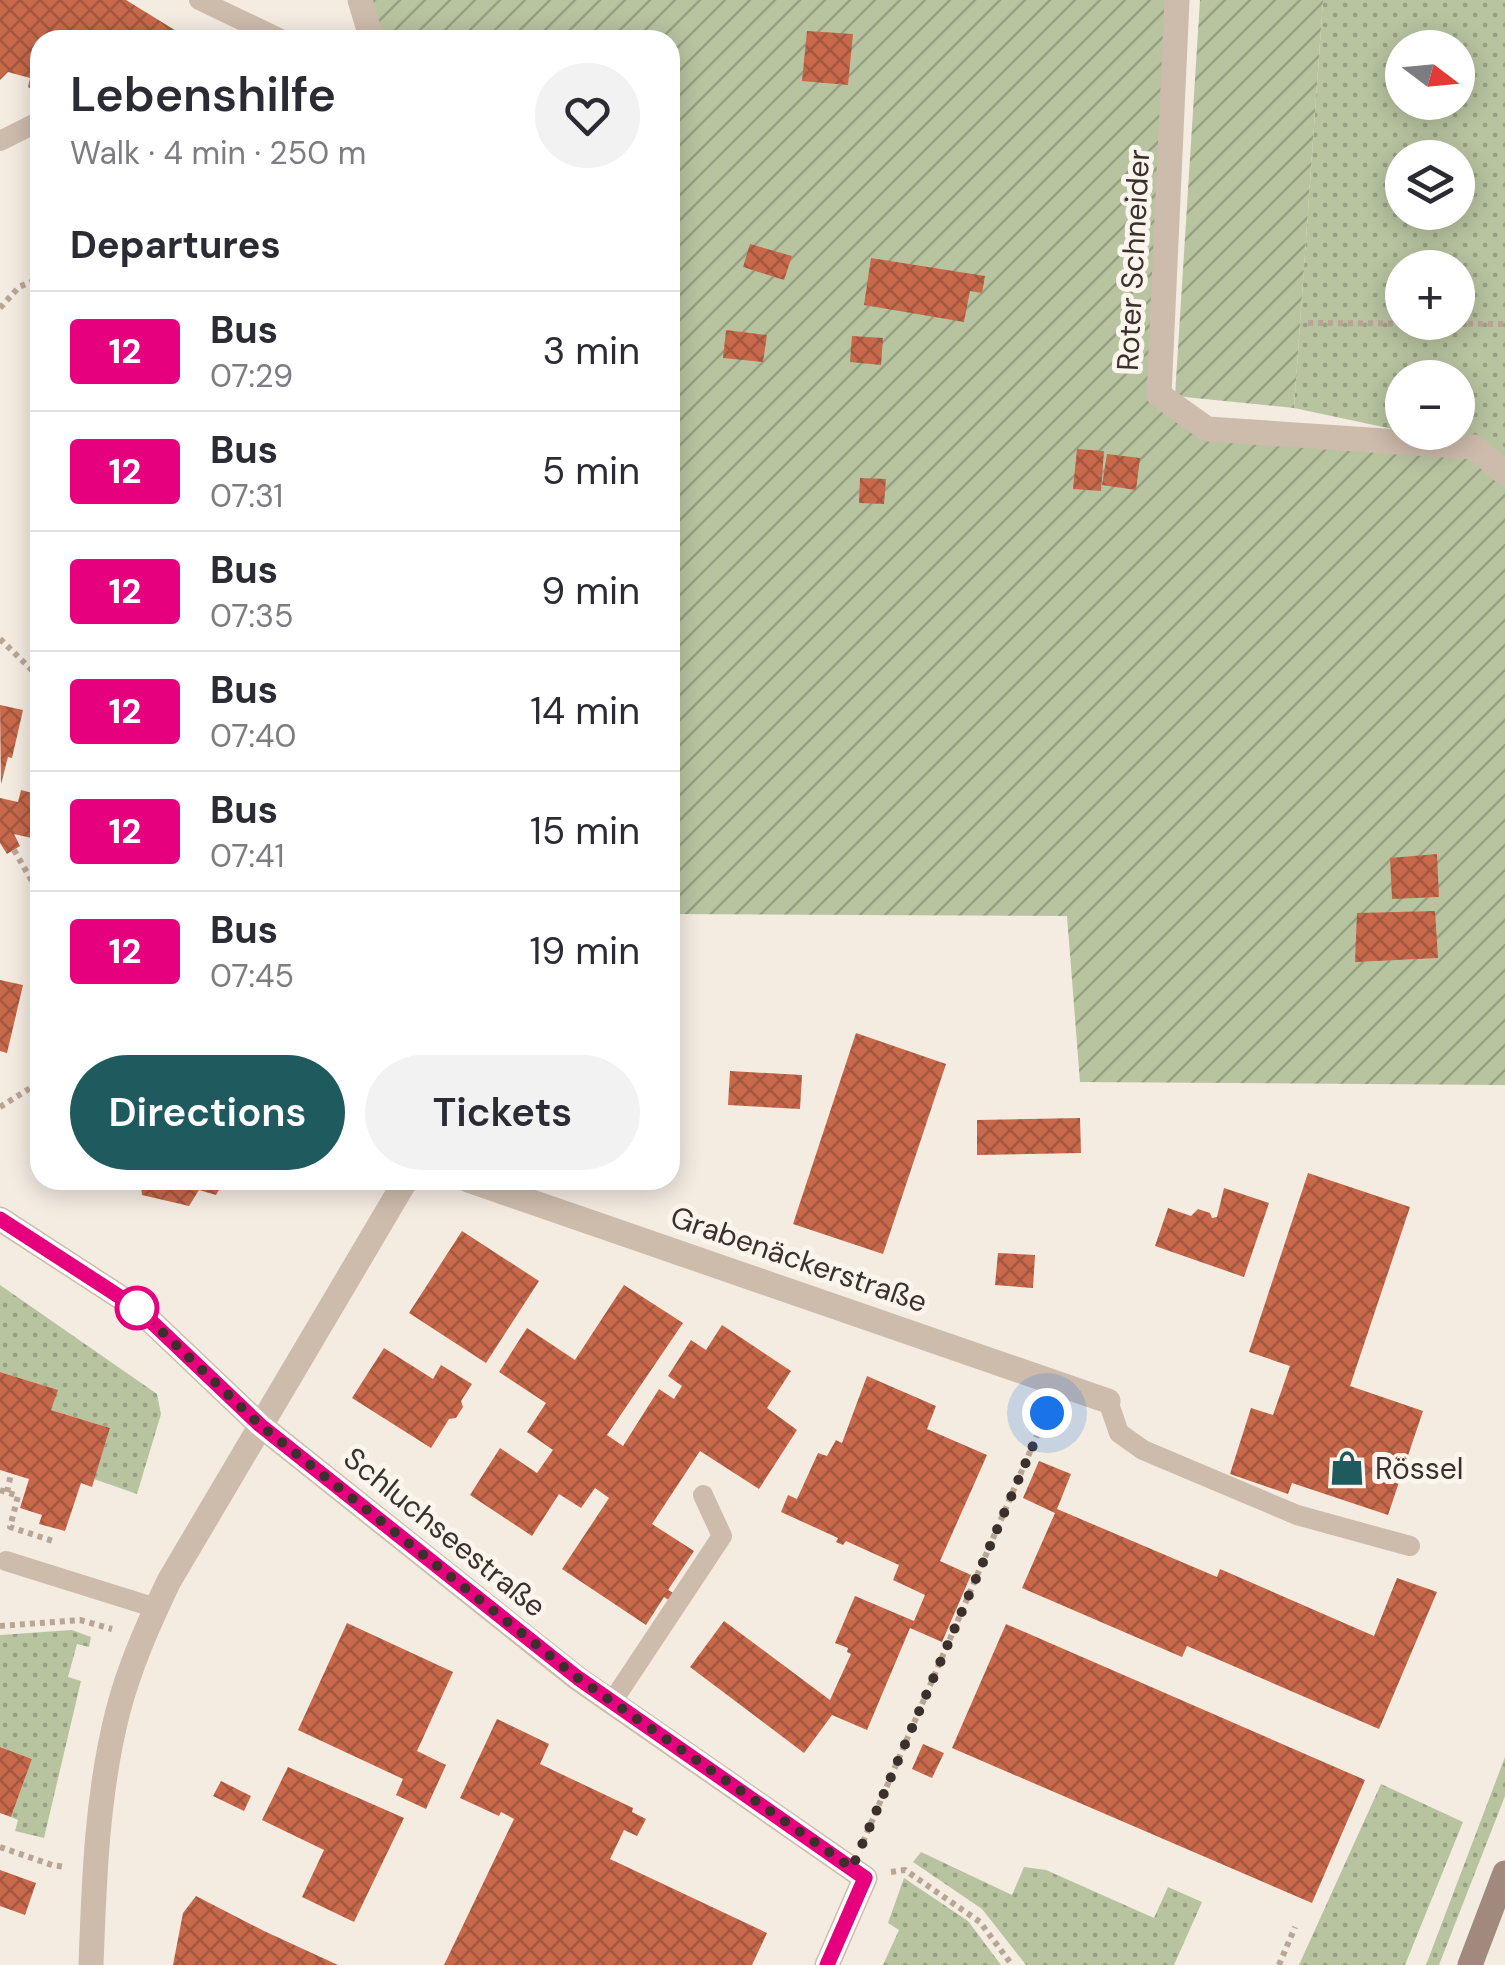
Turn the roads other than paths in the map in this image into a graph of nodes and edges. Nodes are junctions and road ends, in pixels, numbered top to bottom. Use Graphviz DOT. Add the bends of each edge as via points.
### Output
graph roads {
  1 [pos="199,0"];
  2 [pos="360,0"];
  3 [pos="1178,0"];
  4 [pos="262,30"];
  5 [pos="369,30"];
  6 [pos="30,126"];
  7 [pos="0,141"];
  8 [pos="1505,473"];
  9 [pos="400,1190"];
  10 [pos="497,1190"];
  11 [pos="0,1219"];
  12 [pos="1108,1401"];
  13 [pos="260,1425"];
  14 [pos="703,1495"];
  15 [pos="1410,1546"];
  16 [pos="6,1561"];
  17 [pos="156,1608"];
  18 [pos="612,1702"];
  19 [pos="1505,1873"];
  20 [pos="91,1965"];
  21 [pos="827,1965"];
  22 [pos="1470,1965"];
  1 -- 4 [label="lane"];
  2 -- 5 [label="street"];
  3 -- 8 [label="street, Roter Schneider" via="1158,396 1207,429 1474,447"];
  6 -- 7 [label="lane"];
  9 -- 13 [label="street"];
  10 -- 12 [label="street, Grabenäckerstraße"];
  11 -- 13 [label="street, Schluchseestraße" via="137,1308"];
  12 -- 15 [label="lane" via="1119,1433 1143,1450 1298,1515"];
  13 -- 17 [label="street"];
  13 -- 18 [label="street, Schluchseestraße"];
  14 -- 18 [label="lane" via="722,1536"];
  16 -- 17 [label="lane"];
  17 -- 20 [label="street" via="118,1710 100,1804"];
  18 -- 21 [label="street, Schluchseestraße" via="858,1873"];
  19 -- 22 [label="main road"];
}
